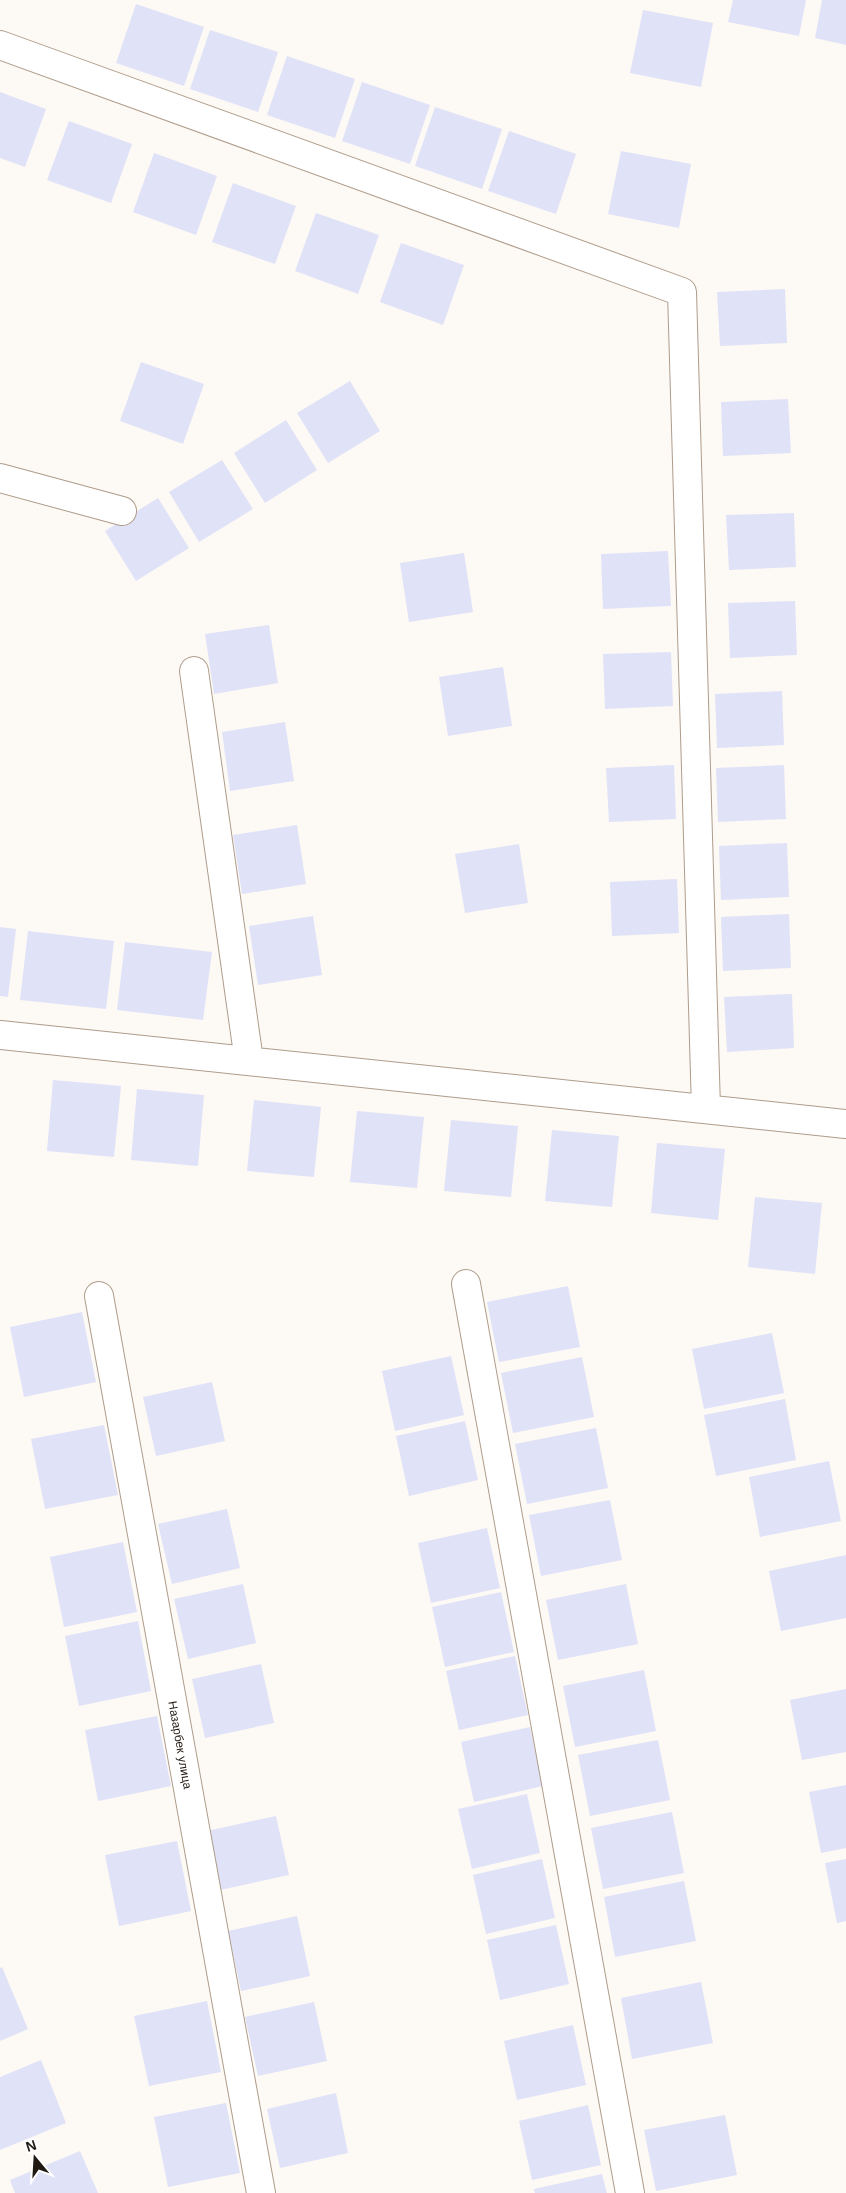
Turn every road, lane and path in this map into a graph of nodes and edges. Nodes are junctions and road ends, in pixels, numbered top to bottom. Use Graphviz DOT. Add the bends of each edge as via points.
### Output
graph roads {
  1 [pos="0,45"];
  2 [pos="0,478"];
  3 [pos="122,512"];
  4 [pos="194,672"];
  5 [pos="0,1035"];
  6 [pos="249,1061"];
  7 [pos="706,1109"];
  8 [pos="846,1124"];
  9 [pos="466,1284"];
  10 [pos="99,1296"];
  11 [pos="261,2193"];
  12 [pos="630,2193"];
  1 -- 7 [label="street" via="682,292"];
  2 -- 3 [label="street"];
  4 -- 6 [label="street"];
  5 -- 6 [label="street"];
  6 -- 7 [label="street"];
  7 -- 8 [label="street"];
  9 -- 12 [label="street"];
  10 -- 11 [label="street, Назарбек улица"];
}
